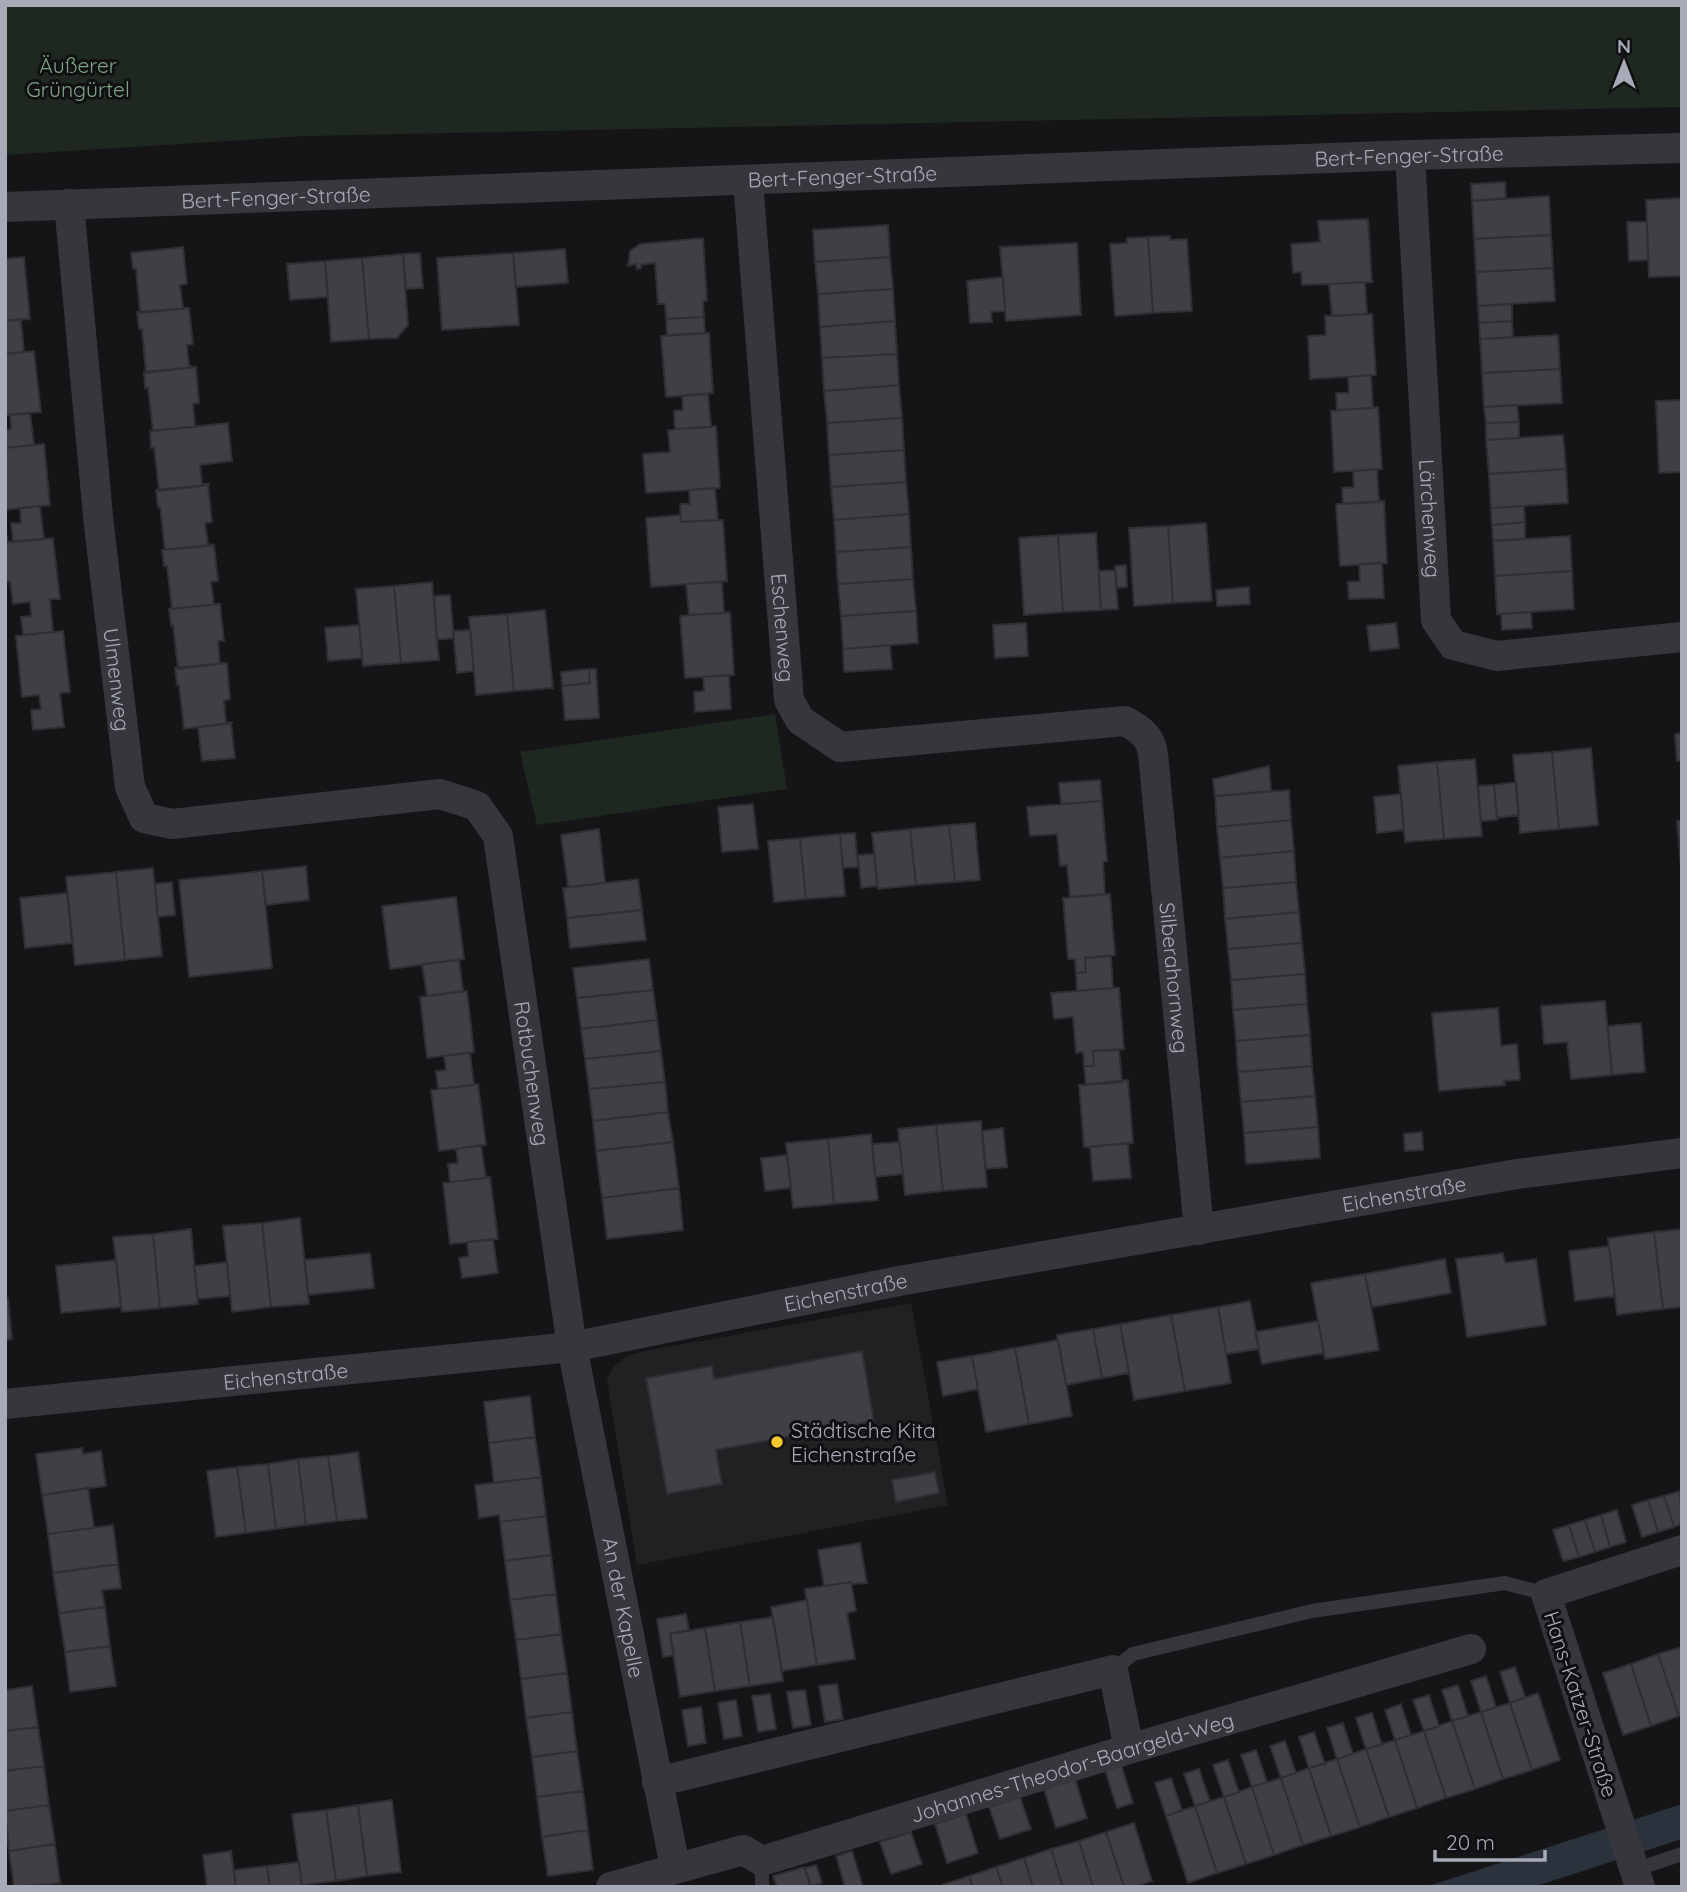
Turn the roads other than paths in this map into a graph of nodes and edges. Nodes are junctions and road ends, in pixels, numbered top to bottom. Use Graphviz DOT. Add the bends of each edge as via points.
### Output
graph roads {
  1 [pos="1682,148"];
  2 [pos="1410,155"];
  3 [pos="748,181"];
  4 [pos="69,204"];
  5 [pos="5,207"];
  6 [pos="1682,637"];
  7 [pos="1141,729"];
  8 [pos="477,806"];
  9 [pos="1682,1153"];
  10 [pos="1199,1230"];
  11 [pos="572,1347"];
  12 [pos="5,1404"];
  13 [pos="1682,1550"];
  14 [pos="1546,1594"];
  15 [pos="1471,1649"];
  16 [pos="1113,1670"];
  17 [pos="1129,1749"];
  18 [pos="657,1782"];
  19 [pos="1682,1854"];
  20 [pos="675,1867"];
  21 [pos="1635,1871"];
  22 [pos="762,1874"];
  23 [pos="611,1887"];
  1 -- 2 [label="street, Bert-Fenger-Straße"];
  2 -- 3 [label="street, Bert-Fenger-Straße"];
  2 -- 6 [label="street, Lärchenweg" via="1436,620 1453,645 1497,656"];
  3 -- 4 [label="street, Bert-Fenger-Straße"];
  3 -- 7 [label="street, Eschenweg" via="789,700 800,720 840,747 1125,721"];
  4 -- 5 [label="street, Bert-Fenger-Straße"];
  4 -- 8 [label="street, Ulmenweg" via="99,526 130,787 144,818 172,824 440,794"];
  7 -- 10 [label="street, Silberahornweg" via="1152,745"];
  8 -- 11 [label="street, Rotbuchenweg" via="498,836"];
  9 -- 10 [label="street, Eichenstraße" via="1517,1174"];
  10 -- 11 [label="street, Eichenstraße" via="900,1282"];
  11 -- 12 [label="street, Eichenstraße"];
  11 -- 18 [label="street, An der Kapelle"];
  13 -- 14 [label="street, Hans-Katzer-Straße"];
  14 -- 16 [label="lane" via="1504,1583 1312,1611 1133,1654"];
  14 -- 21 [label="street, Hans-Katzer-Straße"];
  15 -- 17 [label="street, Johannes-Theodor-Baargeld-Weg"];
  16 -- 17 [label="street"];
  16 -- 18 [label="street"];
  17 -- 22 [label="street, Johannes-Theodor-Baargeld-Weg"];
  18 -- 20 [label="street, An der Kapelle"];
  19 -- 21 [label="lane, Hans-Katzer-Straße"];
  20 -- 22 [label="street, Johannes-Theodor-Baargeld-Weg" via="743,1850"];
  20 -- 23 [label="street, Johannes-Theodor-Baargeld-Weg"];
}
